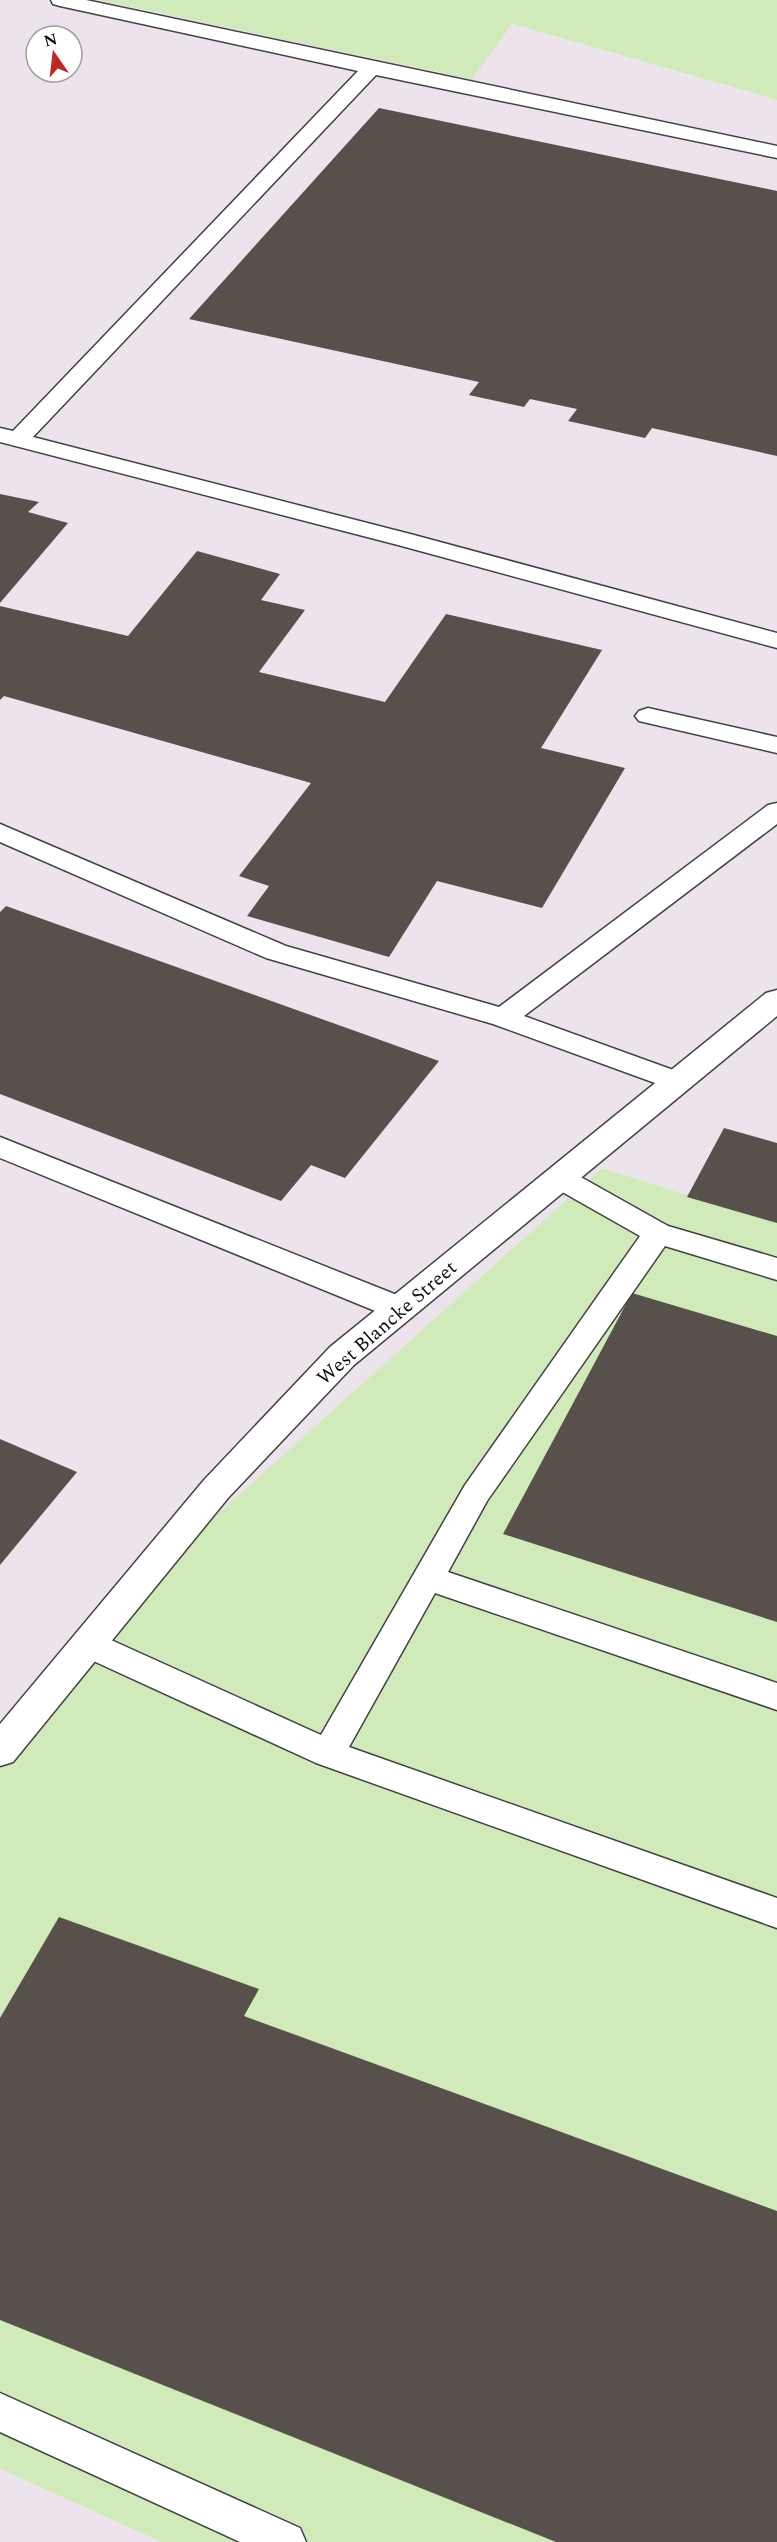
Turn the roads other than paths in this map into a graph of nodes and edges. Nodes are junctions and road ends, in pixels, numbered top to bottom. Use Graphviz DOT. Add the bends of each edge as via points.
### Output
graph roads {
  1 [pos="60,0"];
  2 [pos="372,68"];
  3 [pos="777,152"];
  4 [pos="9,437"];
  5 [pos="777,641"];
  6 [pos="648,716"];
  7 [pos="777,745"];
  8 [pos="777,811"];
  9 [pos="0,832"];
  10 [pos="777,1000"];
  11 [pos="503,1018"];
  12 [pos="677,1082"];
  13 [pos="0,1147"];
  14 [pos="560,1178"];
  15 [pos="658,1233"];
  16 [pos="777,1269"];
  17 [pos="401,1309"];
  18 [pos="428,1578"];
  19 [pos="88,1644"];
  20 [pos="777,1697"];
  21 [pos="0,1751"];
  22 [pos="328,1753"];
  23 [pos="777,1913"];
  24 [pos="0,2412"];
  25 [pos="285,2542"];
  1 -- 2 [label="lane"];
  2 -- 3 [label="lane"];
  2 -- 4 [label="lane"];
  4 -- 5 [label="lane"];
  6 -- 7 [label="lane"];
  8 -- 11 [label="lane"];
  9 -- 11 [label="lane" via="276,952"];
  10 -- 12 [label="street, West Blancke Street"];
  11 -- 12 [label="lane"];
  12 -- 14 [label="street, West Blancke Street"];
  13 -- 17 [label="lane"];
  14 -- 15 [label="lane"];
  14 -- 17 [label="street, West Blancke Street"];
  15 -- 16 [label="lane"];
  15 -- 18 [label="lane" via="476,1493"];
  17 -- 19 [label="street, West Blancke Street" via="342,1356 216,1489"];
  18 -- 20 [label="lane"];
  18 -- 22 [label="lane"];
  19 -- 21 [label="street, West Blancke Street"];
  19 -- 22 [label="lane"];
  22 -- 23 [label="lane"];
  24 -- 25 [label="lane"];
}
